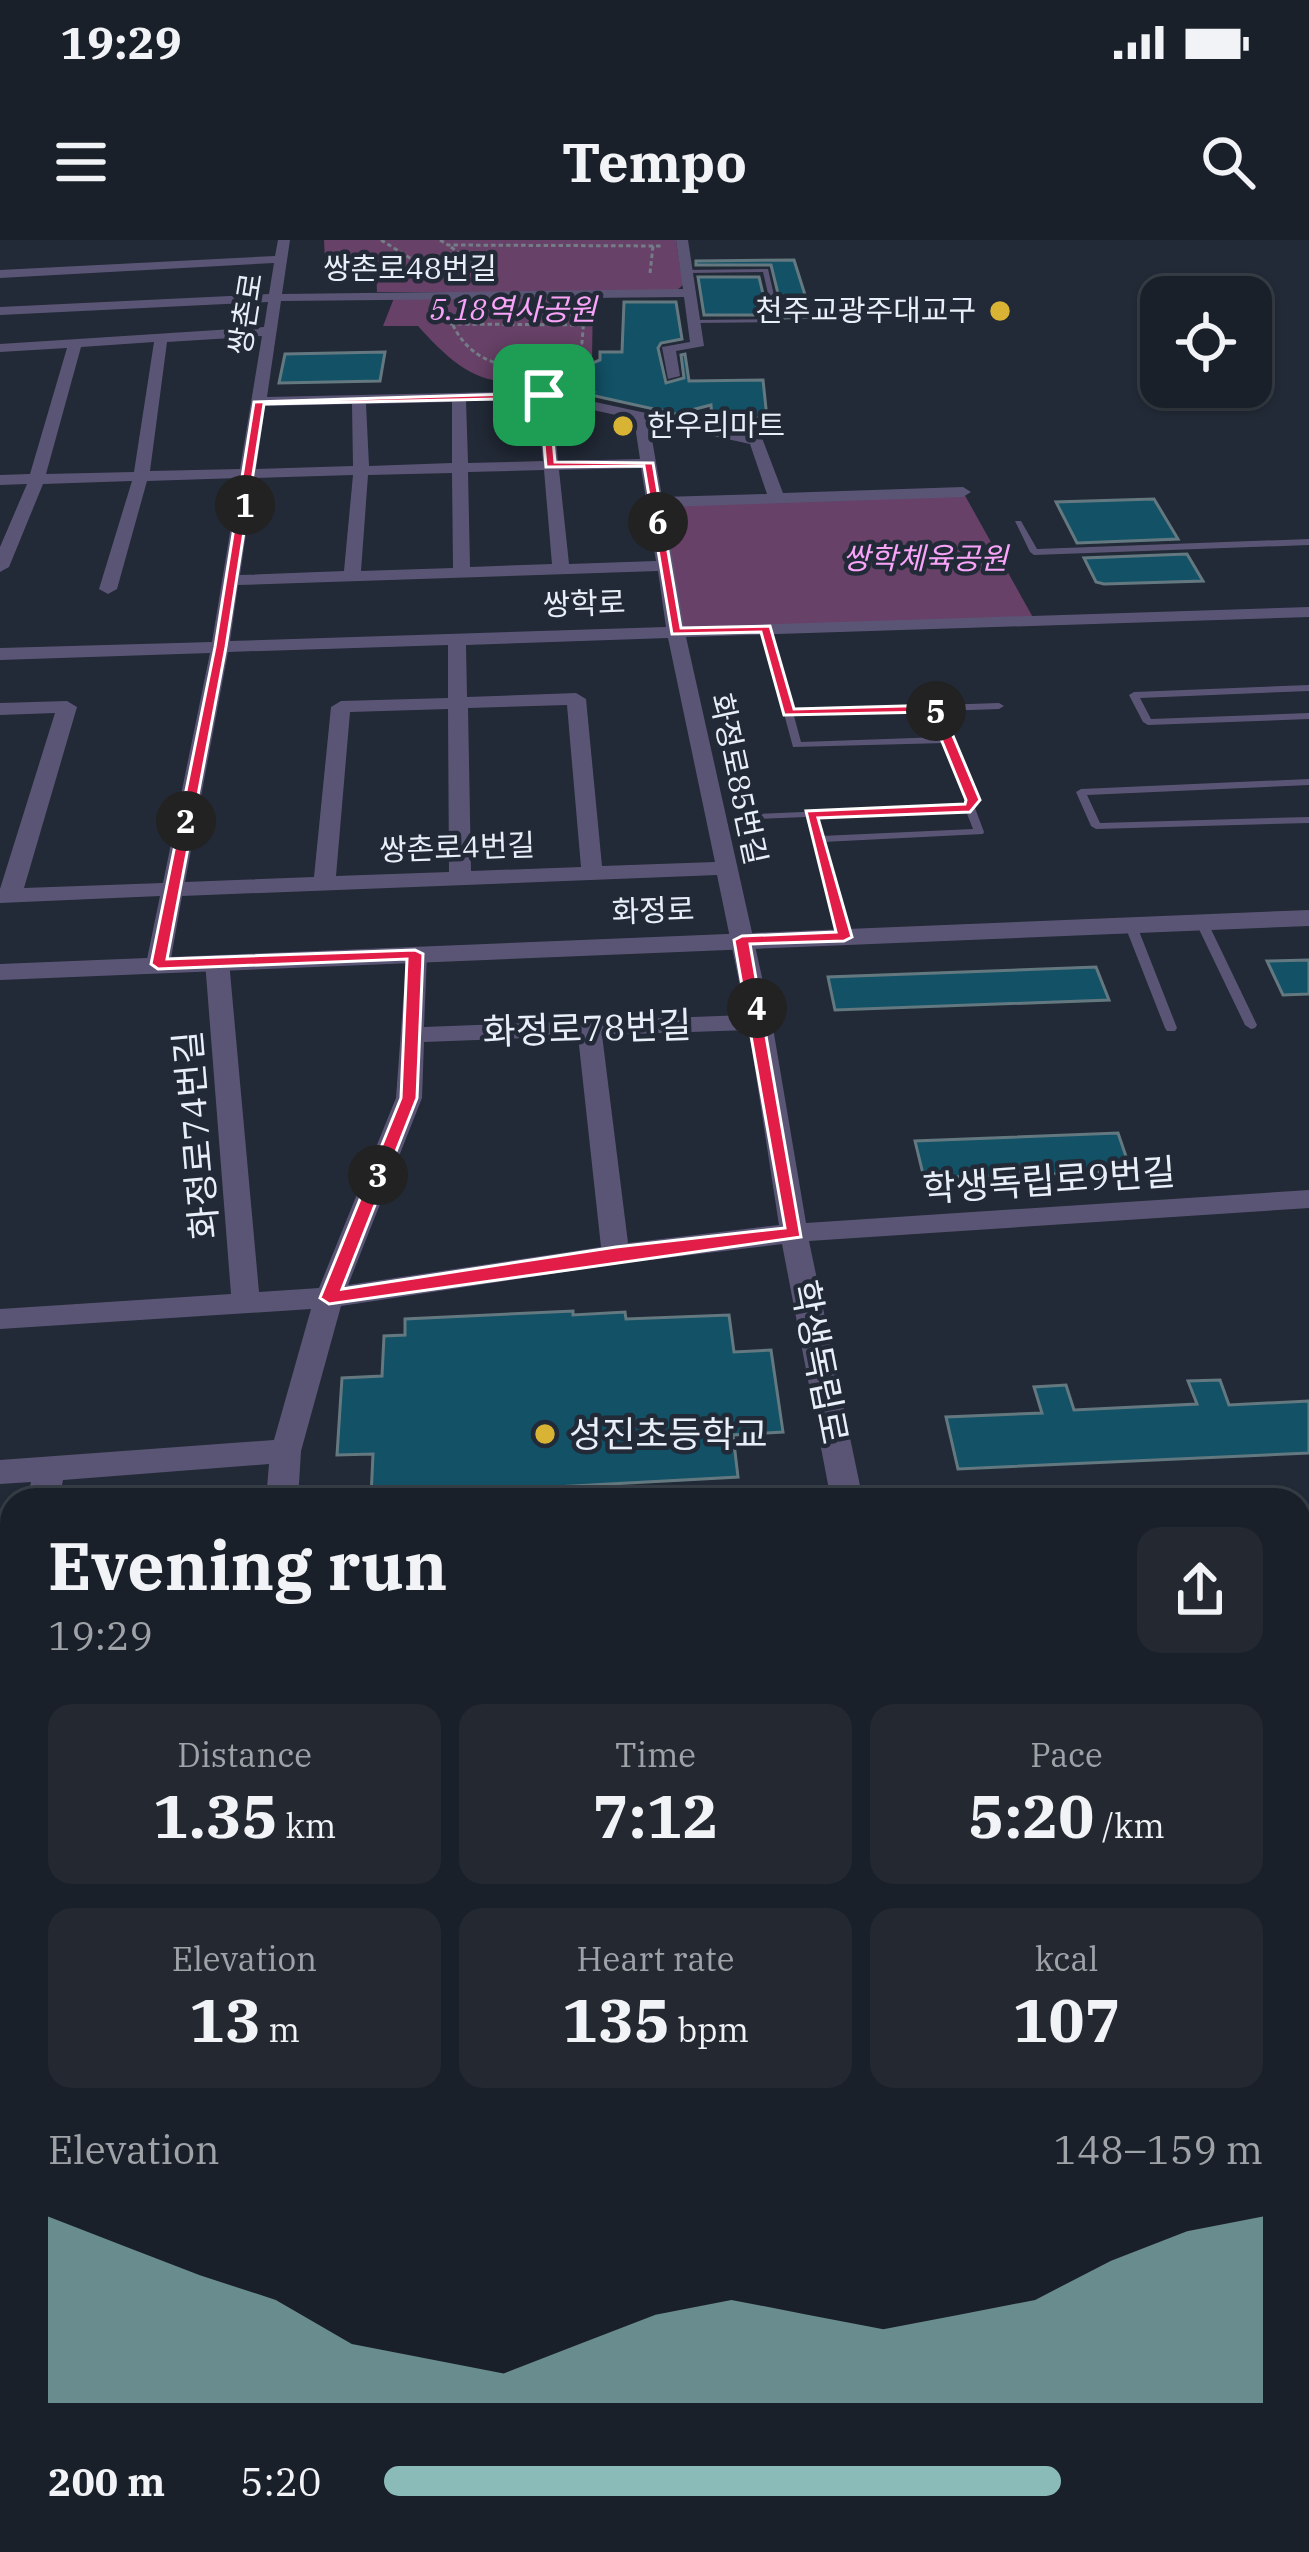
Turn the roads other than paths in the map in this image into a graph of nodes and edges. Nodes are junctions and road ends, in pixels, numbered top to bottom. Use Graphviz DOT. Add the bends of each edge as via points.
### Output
graph roads {
  1 [pos="683,243"];
  2 [pos="283,249"];
  3 [pos="688,271"];
  4 [pos="0,274"];
  5 [pos="689,293"];
  6 [pos="275,297"];
  7 [pos="0,311"];
  8 [pos="695,322"];
  9 [pos="270,331"];
  10 [pos="161,338"];
  11 [pos="75,344"];
  12 [pos="0,348"];
  13 [pos="673,376"];
  14 [pos="544,395"];
  15 [pos="459,397"];
  16 [pos="359,399"];
  17 [pos="259,402"];
  18 [pos="640,417"];
  19 [pos="648,463"];
  20 [pos="550,465"];
  21 [pos="458,467"];
  22 [pos="361,470"];
  23 [pos="250,472"];
  24 [pos="141,476"];
  25 [pos="37,479"];
  26 [pos="0,480"];
  27 [pos="963,492"];
  28 [pos="777,500"];
  29 [pos="655,502"];
  30 [pos="1018,524"];
  31 [pos="1309,542"];
  32 [pos="665,566"];
  33 [pos="0,567"];
  34 [pos="561,569"];
  35 [pos="462,573"];
  36 [pos="352,576"];
  37 [pos="231,580"];
  38 [pos="108,589"];
  39 [pos="1309,612"];
  40 [pos="766,629"];
  41 [pos="676,632"];
  42 [pos="457,638"];
  43 [pos="220,647"];
  44 [pos="0,655"];
  45 [pos="1309,688"];
  46 [pos="458,703"];
  47 [pos="999,706"];
  48 [pos="935,708"];
  49 [pos="0,709"];
  50 [pos="788,712"];
  51 [pos="1309,716"];
  52 [pos="949,740"];
  53 [pos="1309,782"];
  54 [pos="970,808"];
  55 [pos="811,814"];
  56 [pos="759,815"];
  57 [pos="1309,820"];
  58 [pos="817,839"];
  59 [pos="726,868"];
  60 [pos="592,873"];
  61 [pos="460,878"];
  62 [pos="324,883"];
  63 [pos="172,889"];
  64 [pos="5,896"];
  65 [pos="1309,918"];
  66 [pos="1202,923"];
  67 [pos="1131,926"];
  68 [pos="844,937"];
  69 [pos="742,940"];
  70 [pos="415,954"];
  71 [pos="217,962"];
  72 [pos="158,964"];
  73 [pos="0,972"];
  74 [pos="760,1022"];
  75 [pos="1251,1025"];
  76 [pos="589,1028"];
  77 [pos="1171,1028"];
  78 [pos="413,1035"];
  79 [pos="1309,1199"];
  80 [pos="794,1233"];
  81 [pos="616,1254"];
  82 [pos="329,1298"];
  83 [pos="246,1302"];
  84 [pos="0,1318"];
  85 [pos="286,1451"];
  86 [pos="50,1468"];
  87 [pos="0,1472"];
  88 [pos="46,1488"];
  89 [pos="283,1488"];
  90 [pos="845,1488"];
  1 -- 3 [label="street"];
  2 -- 4 [label="street"];
  2 -- 6 [label="street, 쌍촌로"];
  3 -- 5 [label="street"];
  3 -- 8 [label="lane" via="766,270 778,321"];
  5 -- 6 [label="street, 쌍촌로48번길"];
  5 -- 8 [label="street"];
  6 -- 7 [label="street, 쌍촌로48번길"];
  6 -- 9 [label="street, 쌍촌로"];
  8 -- 13 [label="street" via="697,346 669,347"];
  9 -- 10 [label="street"];
  9 -- 17 [label="street, 쌍촌로"];
  10 -- 11 [label="street"];
  10 -- 24 [label="street"];
  11 -- 12 [label="street"];
  11 -- 25 [label="street"];
  14 -- 15 [label="street"];
  14 -- 18 [label="street"];
  14 -- 20 [label="street"];
  15 -- 16 [label="street"];
  15 -- 21 [label="street"];
  16 -- 17 [label="street"];
  16 -- 22 [label="street"];
  17 -- 23 [label="street, 쌍촌로"];
  18 -- 19 [label="street, 화정로85번길"];
  18 -- 28 [label="street" via="758,441"];
  19 -- 20 [label="street"];
  19 -- 29 [label="street, 화정로85번길"];
  20 -- 21 [label="street"];
  20 -- 34 [label="street"];
  21 -- 22 [label="street"];
  21 -- 35 [label="street"];
  22 -- 23 [label="street"];
  22 -- 36 [label="street"];
  23 -- 24 [label="street"];
  23 -- 37 [label="street, 쌍촌로"];
  24 -- 25 [label="street"];
  24 -- 38 [label="street"];
  25 -- 26 [label="street"];
  25 -- 33 [label="street"];
  27 -- 28 [label="street"];
  28 -- 29 [label="street"];
  29 -- 32 [label="street, 화정로85번길"];
  30 -- 31 [label="lane" via="1034,552"];
  32 -- 34 [label="street"];
  32 -- 41 [label="street, 화정로85번길"];
  34 -- 35 [label="street"];
  35 -- 36 [label="street"];
  36 -- 37 [label="street"];
  37 -- 43 [label="street, 쌍촌로"];
  39 -- 40 [label="street, 쌍학로"];
  40 -- 41 [label="street, 쌍학로"];
  40 -- 50 [label="lane"];
  41 -- 42 [label="street, 쌍학로"];
  41 -- 59 [label="street, 화정로85번길"];
  42 -- 43 [label="street, 쌍학로"];
  42 -- 46 [label="street"];
  43 -- 44 [label="street, 쌍학로"];
  43 -- 63 [label="street, 쌍촌로"];
  45 -- 51 [label="lane" via="1134,695 1148,722"];
  46 -- 60 [label="street, 쌍촌로4번길" via="576,699"];
  46 -- 61 [label="street"];
  46 -- 62 [label="street, 쌍촌로4번길" via="341,706"];
  47 -- 48 [label="lane"];
  48 -- 50 [label="lane"];
  48 -- 52 [label="lane"];
  49 -- 64 [label="street" via="67,706"];
  50 -- 52 [label="lane" via="797,745"];
  52 -- 54 [label="lane"];
  53 -- 57 [label="lane" via="1081,792 1096,826"];
  54 -- 55 [label="lane"];
  54 -- 58 [label="lane" via="979,832"];
  55 -- 56 [label="lane"];
  55 -- 58 [label="lane"];
  58 -- 68 [label="lane"];
  59 -- 60 [label="street, 쌍촌로4번길"];
  59 -- 69 [label="street, 화정로85번길"];
  60 -- 61 [label="street, 쌍촌로4번길"];
  61 -- 62 [label="street, 쌍촌로4번길"];
  62 -- 63 [label="street, 쌍촌로4번길"];
  63 -- 64 [label="street, 쌍촌로4번길"];
  63 -- 72 [label="street, 쌍촌로"];
  65 -- 66 [label="street, 화정로"];
  66 -- 67 [label="street, 화정로"];
  66 -- 75 [label="lane"];
  67 -- 68 [label="street, 화정로"];
  67 -- 77 [label="lane"];
  68 -- 69 [label="street, 화정로"];
  69 -- 70 [label="street, 화정로"];
  69 -- 74 [label="street, 학생독립로"];
  70 -- 71 [label="street, 화정로"];
  70 -- 78 [label="street"];
  71 -- 72 [label="street, 화정로"];
  71 -- 83 [label="street, 화정로74번길"];
  72 -- 73 [label="street, 화정로"];
  74 -- 76 [label="street, 화정로78번길"];
  74 -- 80 [label="street, 학생독립로"];
  76 -- 78 [label="street, 화정로78번길"];
  76 -- 81 [label="street"];
  78 -- 82 [label="street" via="409,1098"];
  79 -- 80 [label="street, 학생독립로9번길"];
  80 -- 81 [label="street, 학생독립로9번길"];
  80 -- 90 [label="street, 학생독립로"];
  81 -- 82 [label="street, 학생독립로9번길"];
  82 -- 83 [label="street, 학생독립로9번길"];
  82 -- 85 [label="street"];
  83 -- 84 [label="street, 학생독립로9번길"];
  85 -- 86 [label="street"];
  85 -- 89 [label="street"];
  86 -- 87 [label="street"];
  86 -- 88 [label="street"];
}
